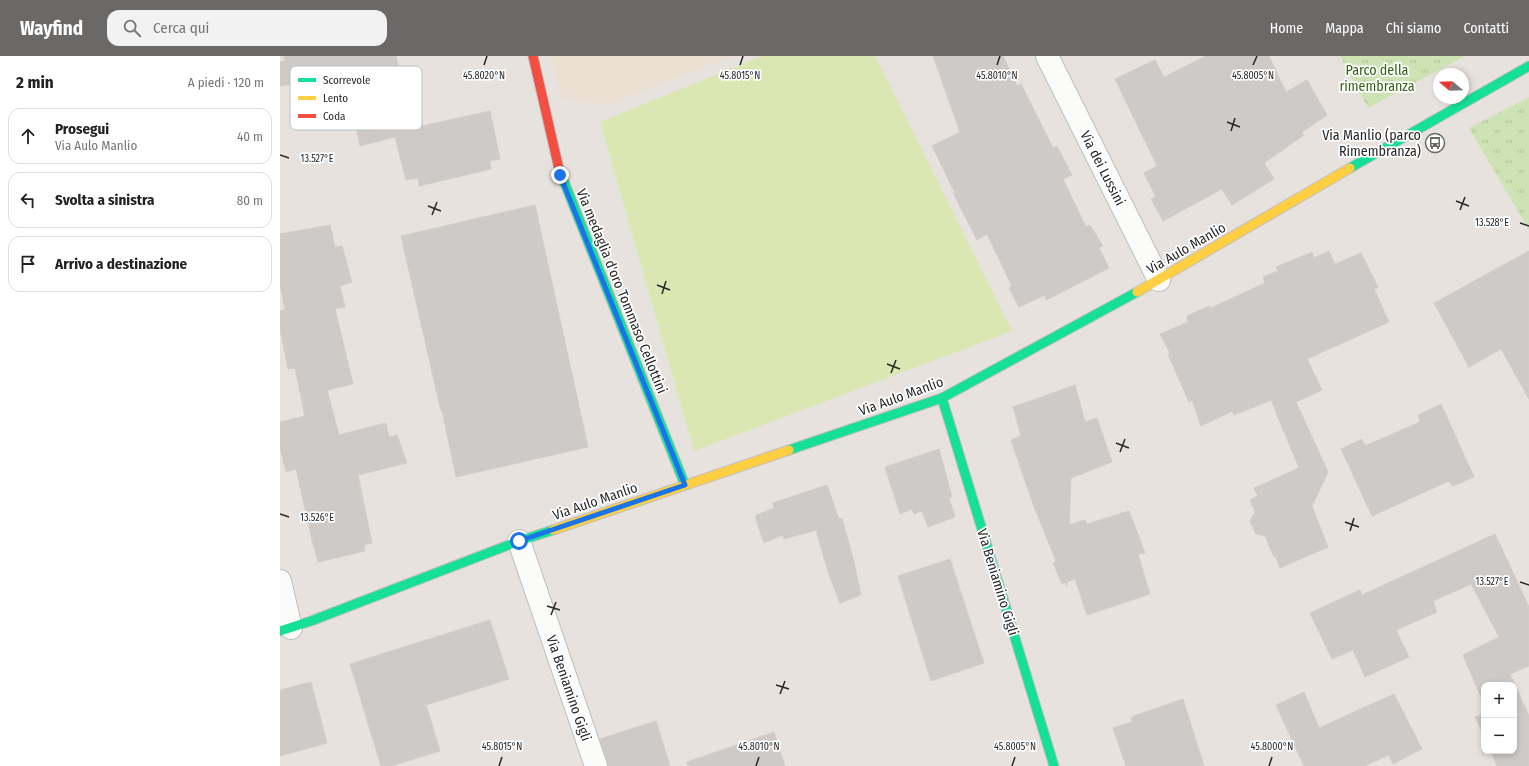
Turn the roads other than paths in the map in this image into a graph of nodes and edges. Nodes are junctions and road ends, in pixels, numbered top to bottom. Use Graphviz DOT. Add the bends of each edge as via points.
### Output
graph roads {
  1 [pos="532,56"];
  2 [pos="1047,56"];
  3 [pos="1529,66"];
  4 [pos="1159,280"];
  5 [pos="942,398"];
  6 [pos="685,485"];
  7 [pos="519,541"];
  8 [pos="280,581"];
  9 [pos="285,629"];
  10 [pos="596,766"];
  11 [pos="1054,766"];
  1 -- 6 [label="street, Via medaglia d'oro Tommaso Cellottini" via="560,175"];
  2 -- 4 [label="street, Via dei Lussini"];
  3 -- 4 [label="street, Via Aulo Manlio"];
  4 -- 5 [label="street, Via Aulo Manlio"];
  5 -- 6 [label="street, Via Aulo Manlio"];
  5 -- 11 [label="street, Via Beniamino Gigli"];
  6 -- 7 [label="street, Via Aulo Manlio"];
  7 -- 9 [label="street, Via Aulo Manlio"];
  7 -- 10 [label="street, Via Beniamino Gigli"];
  8 -- 9 [label="street"];
}
